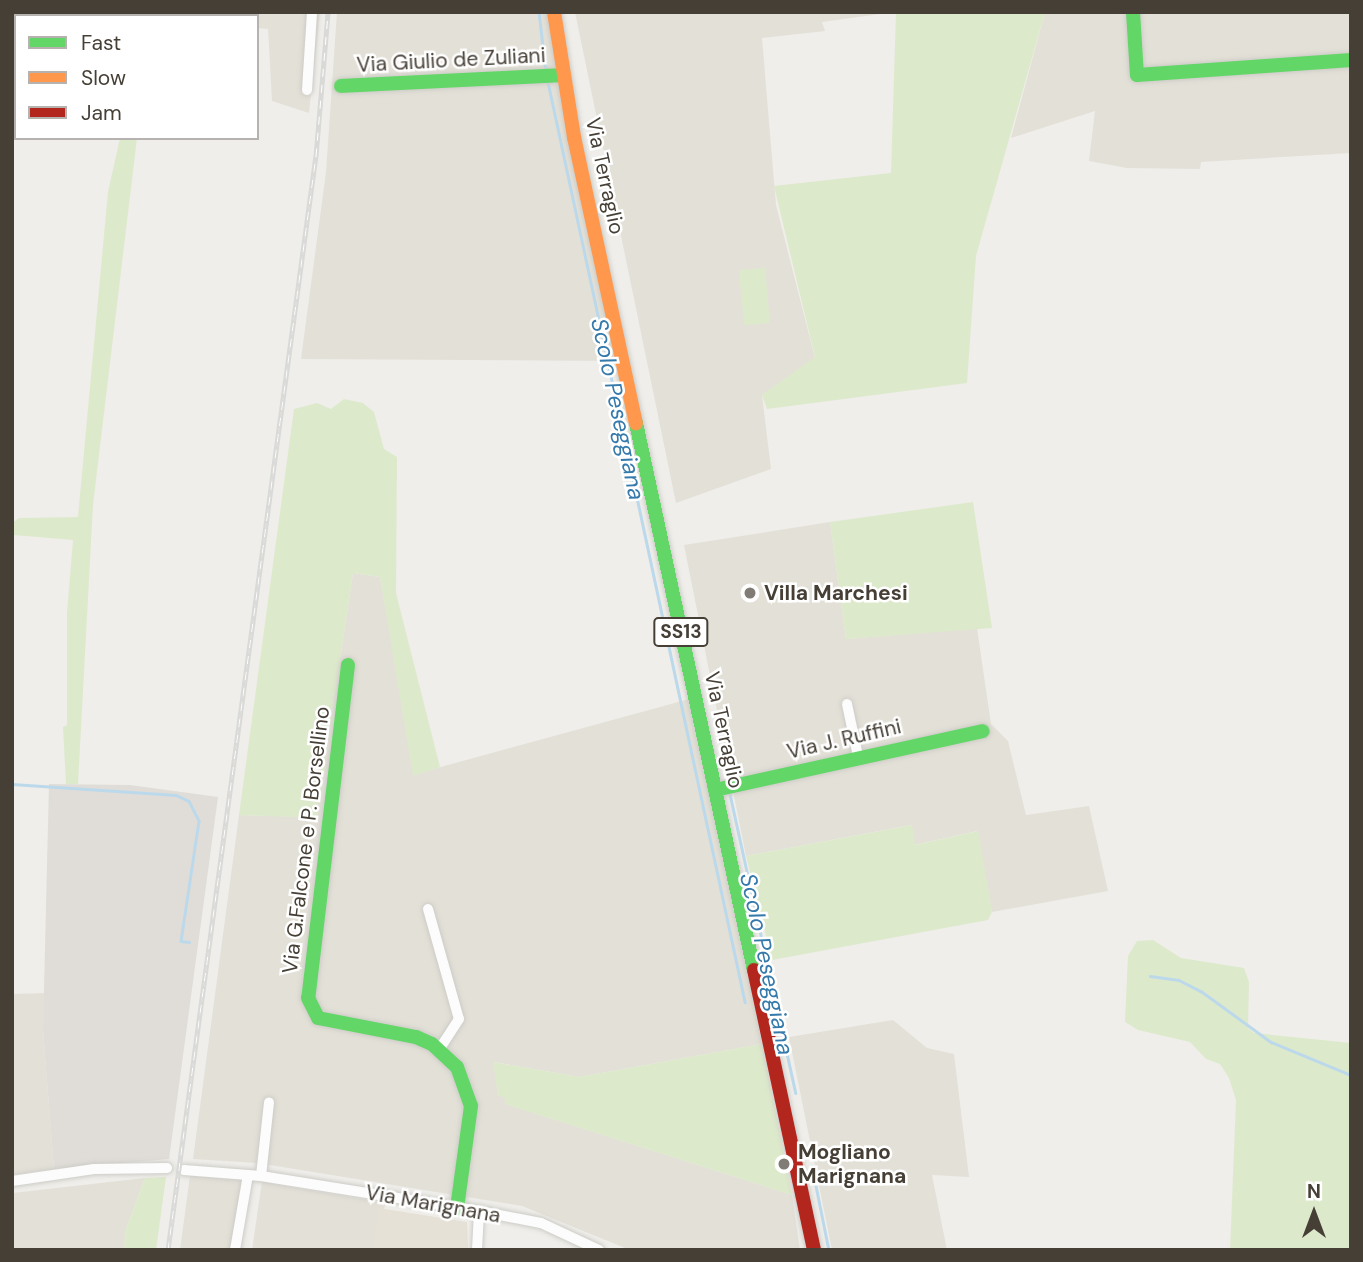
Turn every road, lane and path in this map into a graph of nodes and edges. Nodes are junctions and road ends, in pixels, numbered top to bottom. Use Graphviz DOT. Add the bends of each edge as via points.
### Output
graph roads {
  1 [pos="312,12"];
  2 [pos="554,12"];
  3 [pos="1133,12"];
  4 [pos="1351,60"];
  5 [pos="553,76"];
  6 [pos="341,86"];
  7 [pos="307,90"];
  8 [pos="348,665"];
  9 [pos="847,704"];
  10 [pos="983,731"];
  11 [pos="858,756"];
  12 [pos="715,790"];
  13 [pos="429,909"];
  14 [pos="439,1050"];
  15 [pos="270,1102"];
  16 [pos="167,1168"];
  17 [pos="184,1170"];
  18 [pos="261,1176"];
  19 [pos="246,1180"];
  20 [pos="12,1181"];
  21 [pos="457,1208"];
  22 [pos="480,1211"];
  23 [pos="235,1250"];
  24 [pos="477,1250"];
  25 [pos="599,1250"];
  26 [pos="814,1250"];
  1 -- 7 [label="street"];
  2 -- 5 [label="street, Via Terraglio / SS13"];
  3 -- 4 [label="street" via="1137,75"];
  5 -- 6 [label="street, Via Giulio de Zuliani"];
  5 -- 12 [label="street, Via Terraglio / SS13"];
  8 -- 14 [label="street, Via G.Falcone e P. Borsellino" via="308,998 318,1018 389,1030"];
  9 -- 11 [label="street"];
  10 -- 11 [label="street, Via J. Ruffini"];
  11 -- 12 [label="street, Via J. Ruffini"];
  12 -- 26 [label="street, Via Terraglio / SS13"];
  13 -- 14 [label="street" via="459,1019"];
  14 -- 21 [label="street, Via G.Falcone e P. Borsellino" via="457,1067 471,1106"];
  15 -- 18 [label="street"];
  16 -- 20 [label="street" via="94,1169"];
  17 -- 19 [label="street, Via Marignana"];
  18 -- 19 [label="street, Via Marignana"];
  18 -- 21 [label="street, Via Marignana"];
  19 -- 23 [label="street"];
  21 -- 22 [label="street, Via Marignana"];
  22 -- 24 [label="street"];
  22 -- 25 [label="street, Via Marignana" via="541,1223"];
}
